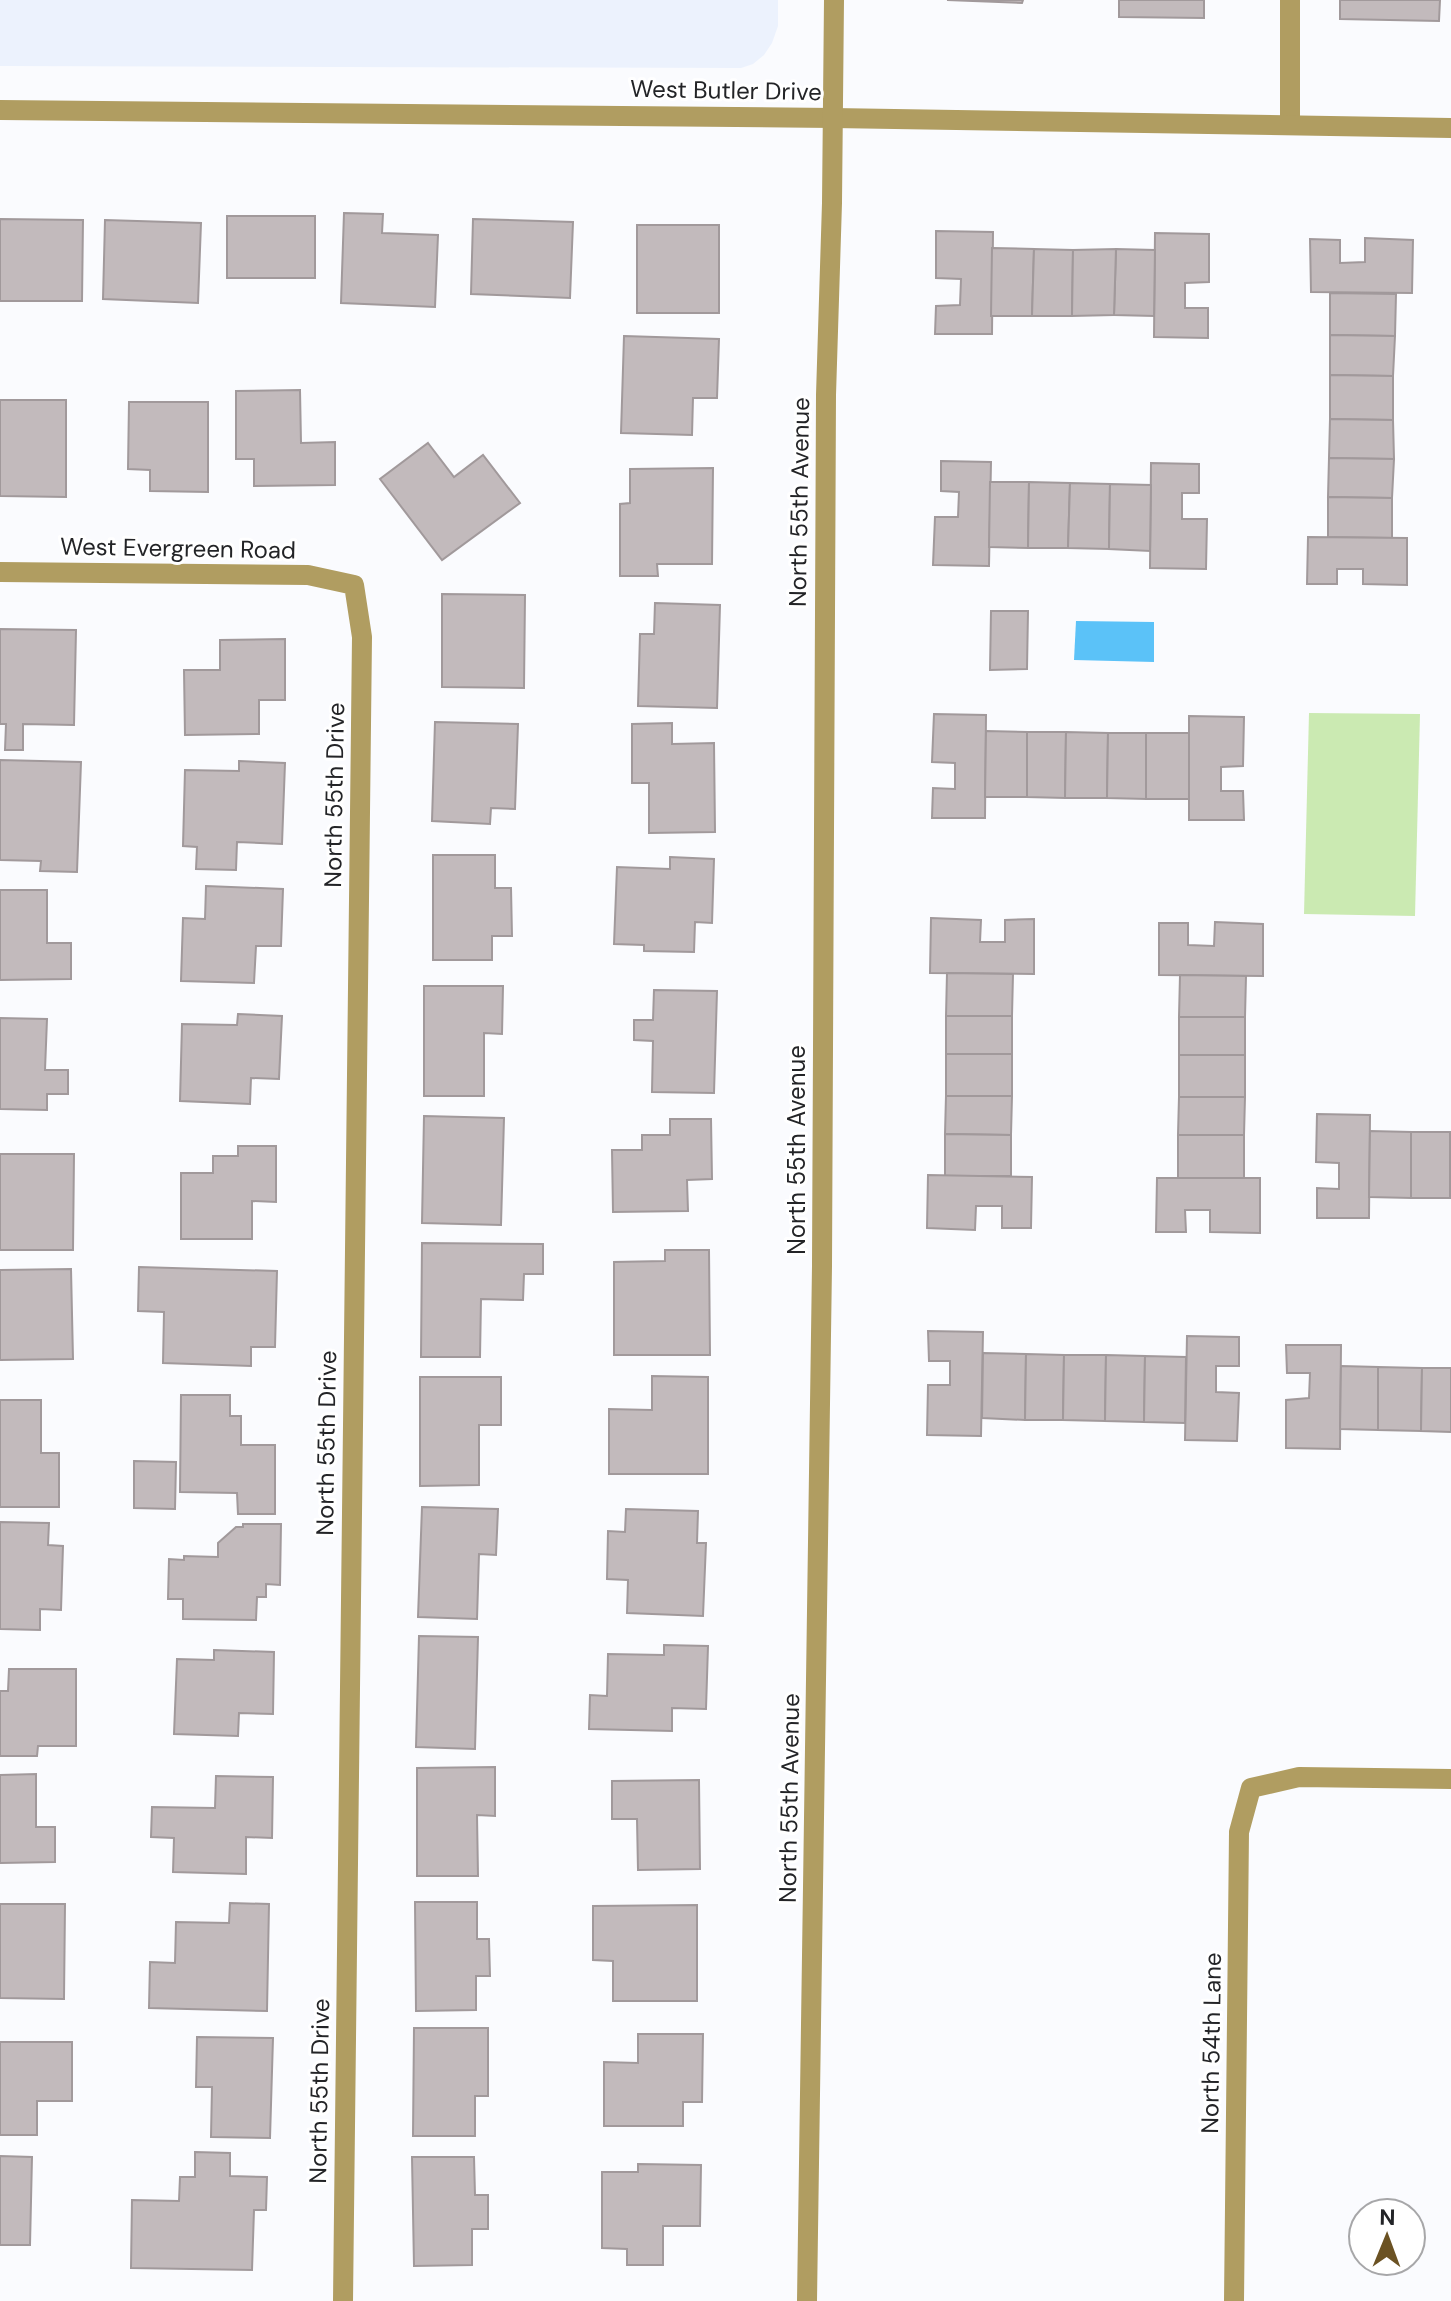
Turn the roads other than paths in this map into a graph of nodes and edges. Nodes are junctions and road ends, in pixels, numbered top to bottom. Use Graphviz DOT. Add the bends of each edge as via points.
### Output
graph roads {
  1 [pos="834,0"];
  2 [pos="1290,0"];
  3 [pos="0,110"];
  4 [pos="833,118"];
  5 [pos="1290,125"];
  6 [pos="1451,128"];
  7 [pos="0,572"];
  8 [pos="354,585"];
  9 [pos="1451,1779"];
  10 [pos="343,2301"];
  11 [pos="807,2301"];
  12 [pos="1234,2301"];
  1 -- 4 [label="street, North 55th Avenue"];
  2 -- 5 [label="street"];
  3 -- 4 [label="street, West Butler Drive"];
  4 -- 5 [label="street, West Butler Drive"];
  4 -- 11 [label="street, North 55th Avenue"];
  5 -- 6 [label="street, West Butler Drive"];
  7 -- 8 [label="street, West Evergreen Road" via="308,575"];
  8 -- 10 [label="street, North 55th Drive" via="362,637"];
  9 -- 12 [label="street, North 54th Lane" via="1299,1777 1251,1788 1239,1832"];
}
